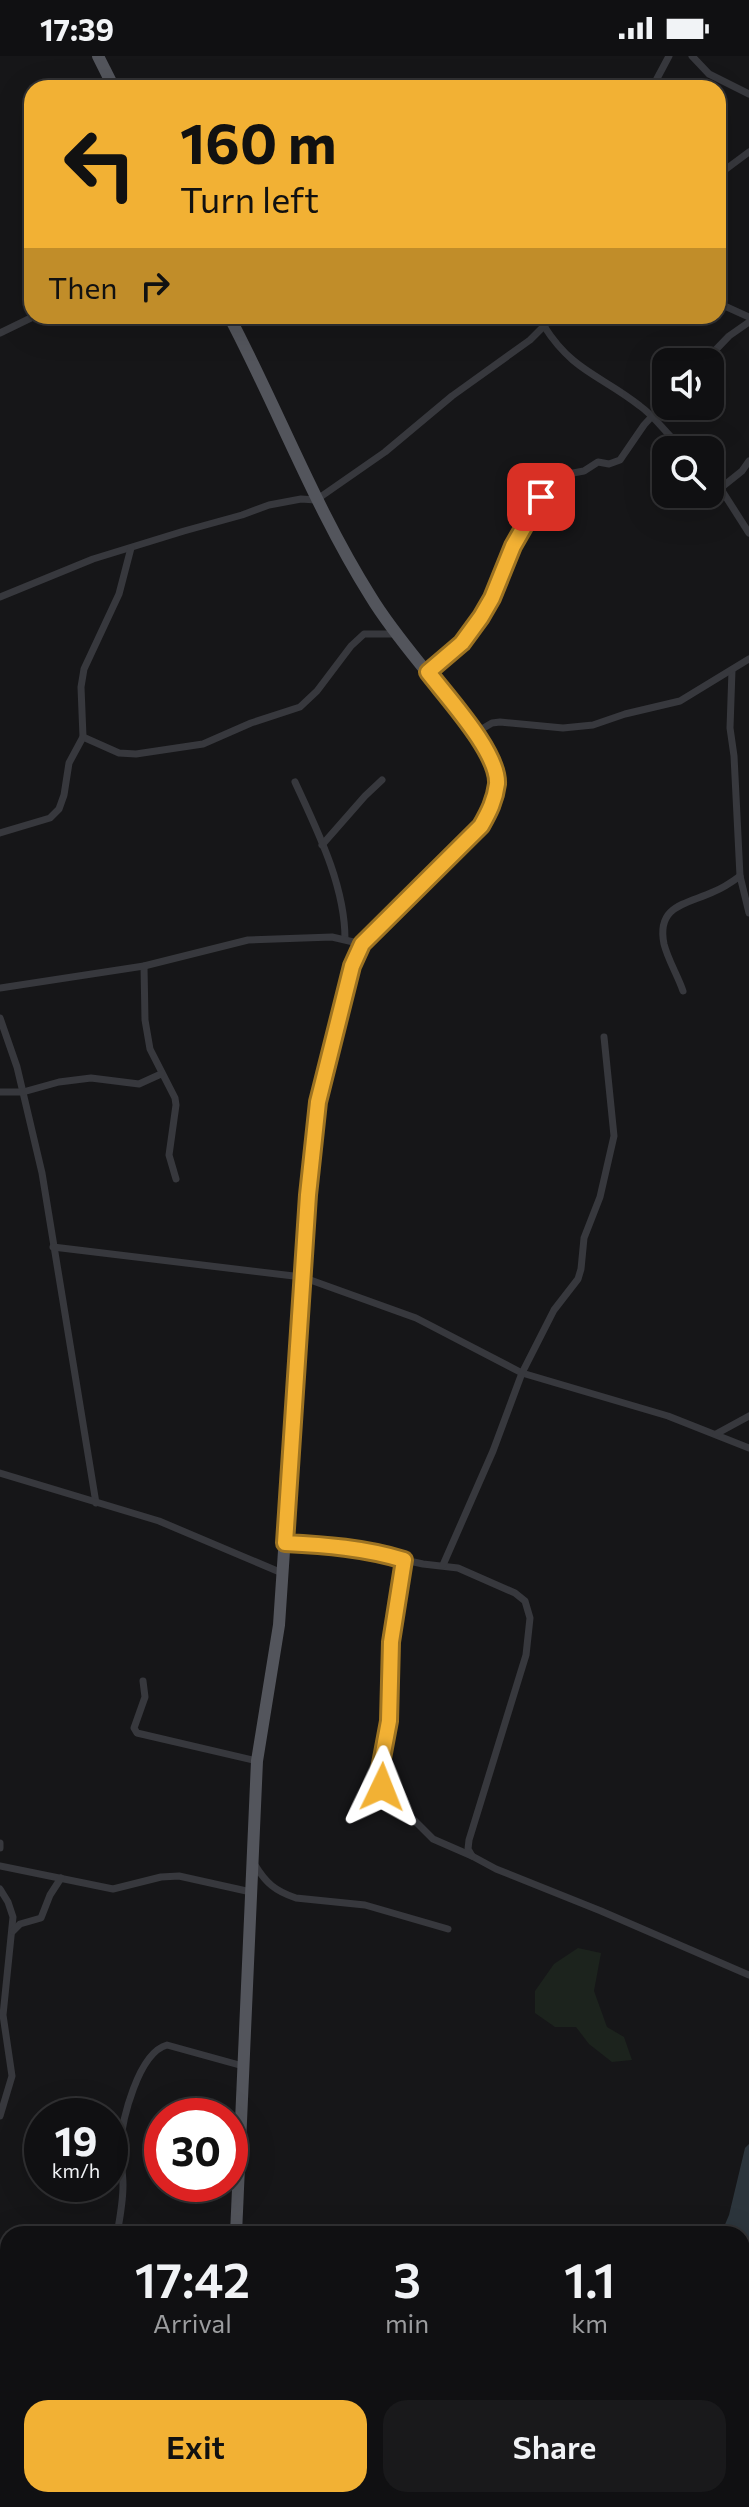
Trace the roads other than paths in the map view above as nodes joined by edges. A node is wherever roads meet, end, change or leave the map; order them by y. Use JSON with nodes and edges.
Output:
{"nodes":[{"id":1,"x":98,"y":56,"type":"edge"},
{"id":2,"x":669,"y":56,"type":"edge"},
{"id":3,"x":692,"y":56,"type":"edge"},
{"id":4,"x":110,"y":80,"type":"edge"},
{"id":5,"x":656,"y":80,"type":"edge"},
{"id":6,"x":721,"y":80,"type":"edge"},
{"id":7,"x":726,"y":82,"type":"edge"},
{"id":8,"x":749,"y":94,"type":"edge"},
{"id":9,"x":749,"y":152,"type":"edge"},
{"id":10,"x":726,"y":169,"type":"edge"},
{"id":11,"x":726,"y":307,"type":"edge"},
{"id":12,"x":749,"y":320,"type":"edge"},
{"id":13,"x":24,"y":321,"type":"edge"},
{"id":14,"x":233,"y":324,"type":"edge"},
{"id":15,"x":544,"y":326,"type":"joint"},
{"id":16,"x":0,"y":333,"type":"edge"},
{"id":17,"x":717,"y":348,"type":"edge"},
{"id":18,"x":652,"y":416,"type":"joint"},
{"id":19,"x":656,"y":420,"type":"edge"},
{"id":20,"x":671,"y":436,"type":"edge"},
{"id":21,"x":749,"y":461,"type":"edge"},
{"id":22,"x":724,"y":485,"type":"edge"},
{"id":23,"x":724,"y":490,"type":"edge"},
{"id":24,"x":316,"y":500,"type":"junction"},
{"id":25,"x":749,"y":533,"type":"edge"},
{"id":26,"x":131,"y":548,"type":"junction"},
{"id":27,"x":0,"y":597,"type":"edge"},
{"id":28,"x":397,"y":634,"type":"junction"},
{"id":29,"x":749,"y":659,"type":"edge"},
{"id":30,"x":732,"y":670,"type":"junction"},
{"id":31,"x":428,"y":672,"type":"junction"},
{"id":32,"x":475,"y":733,"type":"junction"},
{"id":33,"x":83,"y":737,"type":"junction"},
{"id":34,"x":382,"y":780,"type":"dead end"},
{"id":35,"x":295,"y":782,"type":"dead end"},
{"id":36,"x":0,"y":833,"type":"edge"},
{"id":37,"x":322,"y":845,"type":"junction"},
{"id":38,"x":740,"y":876,"type":"junction"},
{"id":39,"x":749,"y":913,"type":"edge"},
{"id":40,"x":345,"y":939,"type":"junction"},
{"id":41,"x":362,"y":944,"type":"junction"},
{"id":42,"x":144,"y":966,"type":"junction"},
{"id":43,"x":0,"y":988,"type":"edge"},
{"id":44,"x":683,"y":991,"type":"dead end"},
{"id":45,"x":0,"y":1018,"type":"edge"},
{"id":46,"x":604,"y":1037,"type":"dead end"},
{"id":47,"x":161,"y":1074,"type":"junction"},
{"id":48,"x":0,"y":1092,"type":"edge"},
{"id":49,"x":23,"y":1092,"type":"junction"},
{"id":50,"x":176,"y":1179,"type":"dead end"},
{"id":51,"x":53,"y":1247,"type":"junction"},
{"id":52,"x":302,"y":1277,"type":"junction"},
{"id":53,"x":522,"y":1373,"type":"junction"},
{"id":54,"x":749,"y":1416,"type":"edge"},
{"id":55,"x":716,"y":1434,"type":"junction"},
{"id":56,"x":749,"y":1448,"type":"edge"},
{"id":57,"x":0,"y":1473,"type":"edge"},
{"id":58,"x":96,"y":1503,"type":"junction"},
{"id":59,"x":285,"y":1543,"type":"junction"},
{"id":60,"x":404,"y":1560,"type":"junction"},
{"id":61,"x":443,"y":1565,"type":"junction"},
{"id":62,"x":282,"y":1573,"type":"junction"},
{"id":63,"x":143,"y":1681,"type":"dead end"},
{"id":64,"x":257,"y":1761,"type":"junction"},
{"id":65,"x":390,"y":1797,"type":"dead end"},
{"id":66,"x":398,"y":1804,"type":"dead end"},
{"id":67,"x":472,"y":1856,"type":"junction"},
{"id":68,"x":252,"y":1860,"type":"junction"},
{"id":69,"x":0,"y":1866,"type":"edge"},
{"id":70,"x":61,"y":1878,"type":"junction"},
{"id":71,"x":0,"y":1889,"type":"edge"},
{"id":72,"x":251,"y":1892,"type":"junction"},
{"id":73,"x":448,"y":1929,"type":"dead end"},
{"id":74,"x":11,"y":1933,"type":"junction"},
{"id":75,"x":749,"y":1975,"type":"edge"},
{"id":76,"x":243,"y":2066,"type":"junction"},
{"id":77,"x":0,"y":2116,"type":"edge"},
{"id":78,"x":118,"y":2226,"type":"edge"},
{"id":79,"x":236,"y":2226,"type":"edge"}],
"edges":[{"from":1,"to":4,"type":"main road"},
{"from":2,"to":5,"type":"street"},
{"from":3,"to":6,"type":"street"},
{"from":7,"to":8,"type":"street"},
{"from":9,"to":10,"type":"street"},
{"from":11,"to":12,"type":"street"},
{"from":12,"to":17,"type":"street"},
{"from":13,"to":16,"type":"street"},
{"from":14,"to":24,"type":"main road"},
{"from":15,"to":18,"type":"street"},
{"from":15,"to":24,"type":"street"},
{"from":18,"to":31,"type":"street"},
{"from":19,"to":20,"type":"street"},
{"from":21,"to":22,"type":"street"},
{"from":23,"to":25,"type":"street"},
{"from":24,"to":26,"type":"street"},
{"from":24,"to":28,"type":"main road"},
{"from":26,"to":27,"type":"street"},
{"from":26,"to":33,"type":"street"},
{"from":28,"to":31,"type":"main road"},
{"from":28,"to":33,"type":"street"},
{"from":29,"to":30,"type":"street"},
{"from":30,"to":32,"type":"street"},
{"from":30,"to":38,"type":"street"},
{"from":31,"to":32,"type":"main road"},
{"from":32,"to":41,"type":"main road"},
{"from":33,"to":36,"type":"street"},
{"from":34,"to":37,"type":"street"},
{"from":35,"to":37,"type":"street"},
{"from":37,"to":40,"type":"street"},
{"from":38,"to":39,"type":"street"},
{"from":38,"to":44,"type":"street"},
{"from":40,"to":41,"type":"street"},
{"from":40,"to":42,"type":"street"},
{"from":41,"to":52,"type":"main road"},
{"from":42,"to":43,"type":"street"},
{"from":42,"to":47,"type":"street"},
{"from":45,"to":49,"type":"street"},
{"from":46,"to":53,"type":"street"},
{"from":47,"to":49,"type":"street"},
{"from":47,"to":50,"type":"street"},
{"from":48,"to":49,"type":"street"},
{"from":49,"to":51,"type":"street"},
{"from":51,"to":52,"type":"street"},
{"from":51,"to":58,"type":"street"},
{"from":52,"to":53,"type":"street"},
{"from":52,"to":59,"type":"main road"},
{"from":53,"to":55,"type":"street"},
{"from":53,"to":61,"type":"street"},
{"from":54,"to":55,"type":"street"},
{"from":55,"to":56,"type":"street"},
{"from":57,"to":58,"type":"street"},
{"from":58,"to":62,"type":"street"},
{"from":59,"to":60,"type":"street"},
{"from":59,"to":62,"type":"main road"},
{"from":60,"to":61,"type":"street"},
{"from":60,"to":65,"type":"street"},
{"from":61,"to":67,"type":"street"},
{"from":62,"to":64,"type":"main road"},
{"from":63,"to":64,"type":"street"},
{"from":64,"to":68,"type":"main road"},
{"from":66,"to":67,"type":"street"},
{"from":67,"to":75,"type":"street"},
{"from":68,"to":72,"type":"main road"},
{"from":68,"to":73,"type":"street"},
{"from":69,"to":70,"type":"street"},
{"from":70,"to":72,"type":"street"},
{"from":70,"to":74,"type":"street"},
{"from":71,"to":74,"type":"street"},
{"from":72,"to":76,"type":"main road"},
{"from":74,"to":77,"type":"street"},
{"from":76,"to":78,"type":"street"},
{"from":76,"to":79,"type":"main road"}]}
